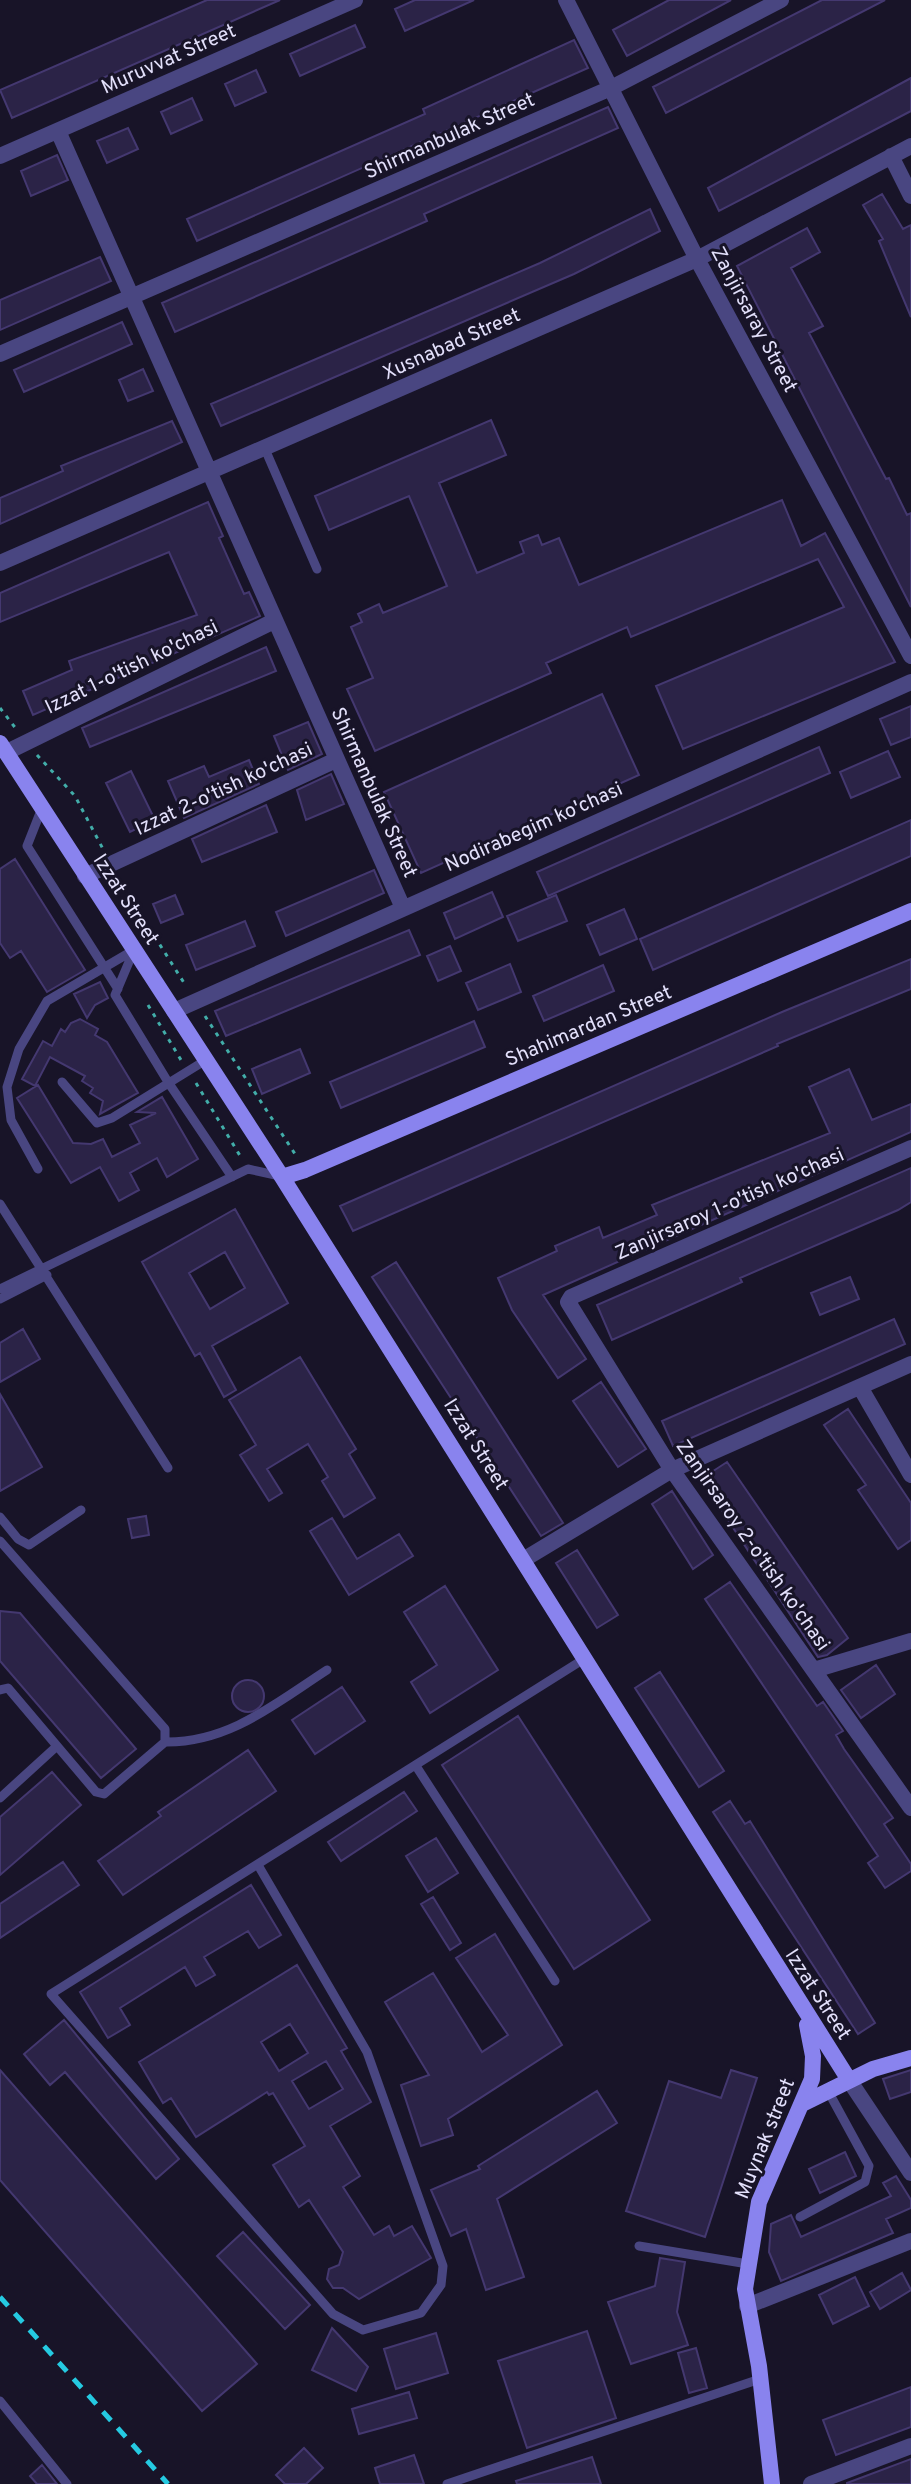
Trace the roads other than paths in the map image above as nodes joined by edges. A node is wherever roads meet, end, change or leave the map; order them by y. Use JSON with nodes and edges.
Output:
{"nodes":[{"id":1,"x":355,"y":0,"type":"edge"},
{"id":2,"x":566,"y":0,"type":"edge"},
{"id":3,"x":781,"y":0,"type":"edge"},
{"id":4,"x":611,"y":88,"type":"junction"},
{"id":5,"x":58,"y":131,"type":"junction"},
{"id":6,"x":911,"y":146,"type":"edge"},
{"id":7,"x":0,"y":156,"type":"edge"},
{"id":8,"x":891,"y":156,"type":"junction"},
{"id":9,"x":911,"y":196,"type":"edge"},
{"id":10,"x":697,"y":259,"type":"junction"},
{"id":11,"x":131,"y":299,"type":"junction"},
{"id":12,"x":0,"y":354,"type":"edge"},
{"id":13,"x":265,"y":449,"type":"junction"},
{"id":14,"x":208,"y":473,"type":"junction"},
{"id":15,"x":0,"y":563,"type":"edge"},
{"id":16,"x":317,"y":569,"type":"dead end"},
{"id":17,"x":274,"y":621,"type":"junction"},
{"id":18,"x":911,"y":656,"type":"edge"},
{"id":19,"x":911,"y":682,"type":"edge"},
{"id":20,"x":4,"y":747,"type":"edge"},
{"id":21,"x":336,"y":760,"type":"junction"},
{"id":22,"x":42,"y":808,"type":"junction"},
{"id":23,"x":85,"y":876,"type":"junction"},
{"id":24,"x":403,"y":908,"type":"junction"},
{"id":25,"x":911,"y":911,"type":"edge"},
{"id":26,"x":134,"y":950,"type":"junction"},
{"id":27,"x":105,"y":967,"type":"junction"},
{"id":28,"x":118,"y":989,"type":"junction"},
{"id":29,"x":174,"y":1011,"type":"junction"},
{"id":30,"x":206,"y":1060,"type":"junction"},
{"id":31,"x":62,"y":1082,"type":"dead end"},
{"id":32,"x":168,"y":1082,"type":"junction"},
{"id":33,"x":911,"y":1148,"type":"edge"},
{"id":34,"x":38,"y":1169,"type":"dead end"},
{"id":35,"x":232,"y":1177,"type":"junction"},
{"id":36,"x":282,"y":1177,"type":"junction"},
{"id":37,"x":0,"y":1204,"type":"edge"},
{"id":38,"x":45,"y":1272,"type":"junction"},
{"id":39,"x":0,"y":1289,"type":"edge"},
{"id":40,"x":0,"y":1299,"type":"edge"},
{"id":41,"x":568,"y":1302,"type":"joint"},
{"id":42,"x":911,"y":1364,"type":"edge"},
{"id":43,"x":860,"y":1387,"type":"junction"},
{"id":44,"x":168,"y":1468,"type":"dead end"},
{"id":45,"x":672,"y":1470,"type":"junction"},
{"id":46,"x":911,"y":1475,"type":"edge"},
{"id":47,"x":81,"y":1510,"type":"dead end"},
{"id":48,"x":0,"y":1517,"type":"edge"},
{"id":49,"x":0,"y":1541,"type":"edge"},
{"id":50,"x":9,"y":1552,"type":"junction"},
{"id":51,"x":0,"y":1560,"type":"edge"},
{"id":52,"x":523,"y":1560,"type":"junction"},
{"id":53,"x":911,"y":1641,"type":"edge"},
{"id":54,"x":584,"y":1659,"type":"junction"},
{"id":55,"x":327,"y":1670,"type":"dead end"},
{"id":56,"x":814,"y":1670,"type":"junction"},
{"id":57,"x":0,"y":1690,"type":"edge"},
{"id":58,"x":165,"y":1742,"type":"junction"},
{"id":59,"x":57,"y":1746,"type":"junction"},
{"id":60,"x":416,"y":1766,"type":"junction"},
{"id":61,"x":0,"y":1798,"type":"edge"},
{"id":62,"x":911,"y":1808,"type":"edge"},
{"id":63,"x":258,"y":1865,"type":"junction"},
{"id":64,"x":555,"y":1981,"type":"dead end"},
{"id":65,"x":797,"y":2001,"type":"junction"},
{"id":66,"x":911,"y":2058,"type":"edge"},
{"id":67,"x":849,"y":2080,"type":"junction"},
{"id":68,"x":828,"y":2091,"type":"junction"},
{"id":69,"x":804,"y":2103,"type":"junction"},
{"id":70,"x":911,"y":2173,"type":"edge"},
{"id":71,"x":800,"y":2217,"type":"dead end"},
{"id":72,"x":911,"y":2241,"type":"edge"},
{"id":73,"x":639,"y":2246,"type":"dead end"},
{"id":74,"x":748,"y":2264,"type":"junction"},
{"id":75,"x":747,"y":2306,"type":"junction"},
{"id":76,"x":760,"y":2379,"type":"junction"},
{"id":77,"x":0,"y":2401,"type":"edge"},
{"id":78,"x":911,"y":2446,"type":"edge"},
{"id":79,"x":67,"y":2484,"type":"edge"},
{"id":80,"x":447,"y":2484,"type":"edge"},
{"id":81,"x":772,"y":2484,"type":"edge"},
{"id":82,"x":811,"y":2484,"type":"edge"}],
"edges":[{"from":1,"to":5,"type":"street","name":"Muruvvat Street"},
{"from":2,"to":4,"type":"street","name":"Zanjirsaray Street"},
{"from":3,"to":4,"type":"street","name":"Shirmanbulak Street"},
{"from":4,"to":10,"type":"street","name":"Zanjirsaray Street"},
{"from":4,"to":11,"type":"street","name":"Shirmanbulak Street"},
{"from":5,"to":7,"type":"street","name":"Muruvvat Street"},
{"from":5,"to":11,"type":"street","name":"Shirmanbulak Street"},
{"from":6,"to":8,"type":"street","name":"Xusnabad Street"},
{"from":8,"to":9,"type":"street"},
{"from":8,"to":10,"type":"street","name":"Xusnabad Street"},
{"from":10,"to":13,"type":"street","name":"Xusnabad Street"},
{"from":10,"to":18,"type":"street","name":"Zanjirsaray Street"},
{"from":11,"to":12,"type":"street","name":"Shirmanbulak Street"},
{"from":11,"to":14,"type":"street","name":"Shirmanbulak Street"},
{"from":13,"to":14,"type":"street","name":"Xusnabad Street"},
{"from":13,"to":16,"type":"lane"},
{"from":14,"to":15,"type":"street","name":"Xusnabad Street"},
{"from":14,"to":17,"type":"street","name":"Shirmanbulak Street"},
{"from":17,"to":20,"type":"street","name":"Izzat 1-o'tish ko'chasi"},
{"from":17,"to":21,"type":"street","name":"Shirmanbulak Street"},
{"from":19,"to":24,"type":"street","name":"Nodirabegim ko'chasi"},
{"from":20,"to":22,"type":"street","name":"Izzat Street"},
{"from":21,"to":23,"type":"street","name":"Izzat 2-o'tish ko'chasi"},
{"from":21,"to":24,"type":"street","name":"Shirmanbulak Street"},
{"from":22,"to":23,"type":"street","name":"Izzat Street"},
{"from":22,"to":27,"type":"lane"},
{"from":23,"to":26,"type":"street","name":"Izzat Street"},
{"from":24,"to":29,"type":"street","name":"Nodirabegim ko'chasi"},
{"from":25,"to":36,"type":"street","name":"Shahimardan Street"},
{"from":26,"to":27,"type":"lane"},
{"from":26,"to":28,"type":"lane"},
{"from":26,"to":29,"type":"street","name":"Izzat Street"},
{"from":27,"to":28,"type":"lane"},
{"from":27,"to":34,"type":"lane"},
{"from":28,"to":32,"type":"lane"},
{"from":29,"to":30,"type":"street","name":"Izzat Street"},
{"from":30,"to":32,"type":"lane"},
{"from":30,"to":36,"type":"street","name":"Izzat Street"},
{"from":31,"to":32,"type":"lane"},
{"from":32,"to":35,"type":"lane"},
{"from":33,"to":41,"type":"street","name":"Zanjirsaroy 1-o'tish ko'chasi"},
{"from":35,"to":36,"type":"lane"},
{"from":35,"to":38,"type":"lane"},
{"from":36,"to":52,"type":"street","name":"Izzat Street"},
{"from":37,"to":38,"type":"lane"},
{"from":38,"to":39,"type":"lane"},
{"from":38,"to":40,"type":"lane"},
{"from":38,"to":44,"type":"lane"},
{"from":41,"to":45,"type":"street","name":"Zanjirsaroy 2-o'tish ko'chasi"},
{"from":42,"to":43,"type":"street"},
{"from":43,"to":45,"type":"street"},
{"from":43,"to":46,"type":"street"},
{"from":45,"to":52,"type":"street"},
{"from":45,"to":56,"type":"street","name":"Zanjirsaroy 2-o'tish ko'chasi"},
{"from":47,"to":48,"type":"lane"},
{"from":49,"to":50,"type":"lane"},
{"from":50,"to":51,"type":"lane"},
{"from":50,"to":58,"type":"lane"},
{"from":52,"to":54,"type":"street","name":"Izzat Street"},
{"from":53,"to":56,"type":"street"},
{"from":54,"to":60,"type":"lane"},
{"from":54,"to":65,"type":"street","name":"Izzat Street"},
{"from":55,"to":58,"type":"lane"},
{"from":56,"to":62,"type":"street","name":"Zanjirsaroy 2-o'tish ko'chasi"},
{"from":57,"to":59,"type":"lane"},
{"from":58,"to":59,"type":"lane"},
{"from":59,"to":61,"type":"lane"},
{"from":60,"to":63,"type":"lane"},
{"from":60,"to":64,"type":"lane"},
{"from":63,"to":63,"type":"lane"},
{"from":65,"to":67,"type":"street","name":"Izzat Street"},
{"from":65,"to":69,"type":"street","name":"Muynak street"},
{"from":66,"to":67,"type":"street"},
{"from":67,"to":68,"type":"street"},
{"from":67,"to":70,"type":"street","name":"Izzat Street"},
{"from":68,"to":69,"type":"street"},
{"from":68,"to":71,"type":"lane"},
{"from":69,"to":74,"type":"street","name":"Muynak street"},
{"from":72,"to":75,"type":"street"},
{"from":73,"to":74,"type":"lane"},
{"from":74,"to":75,"type":"street","name":"Muynak street"},
{"from":75,"to":76,"type":"street","name":"Muynak street"},
{"from":76,"to":80,"type":"lane"},
{"from":76,"to":81,"type":"street","name":"Muynak street"},
{"from":77,"to":79,"type":"lane"},
{"from":78,"to":82,"type":"street"}]}
